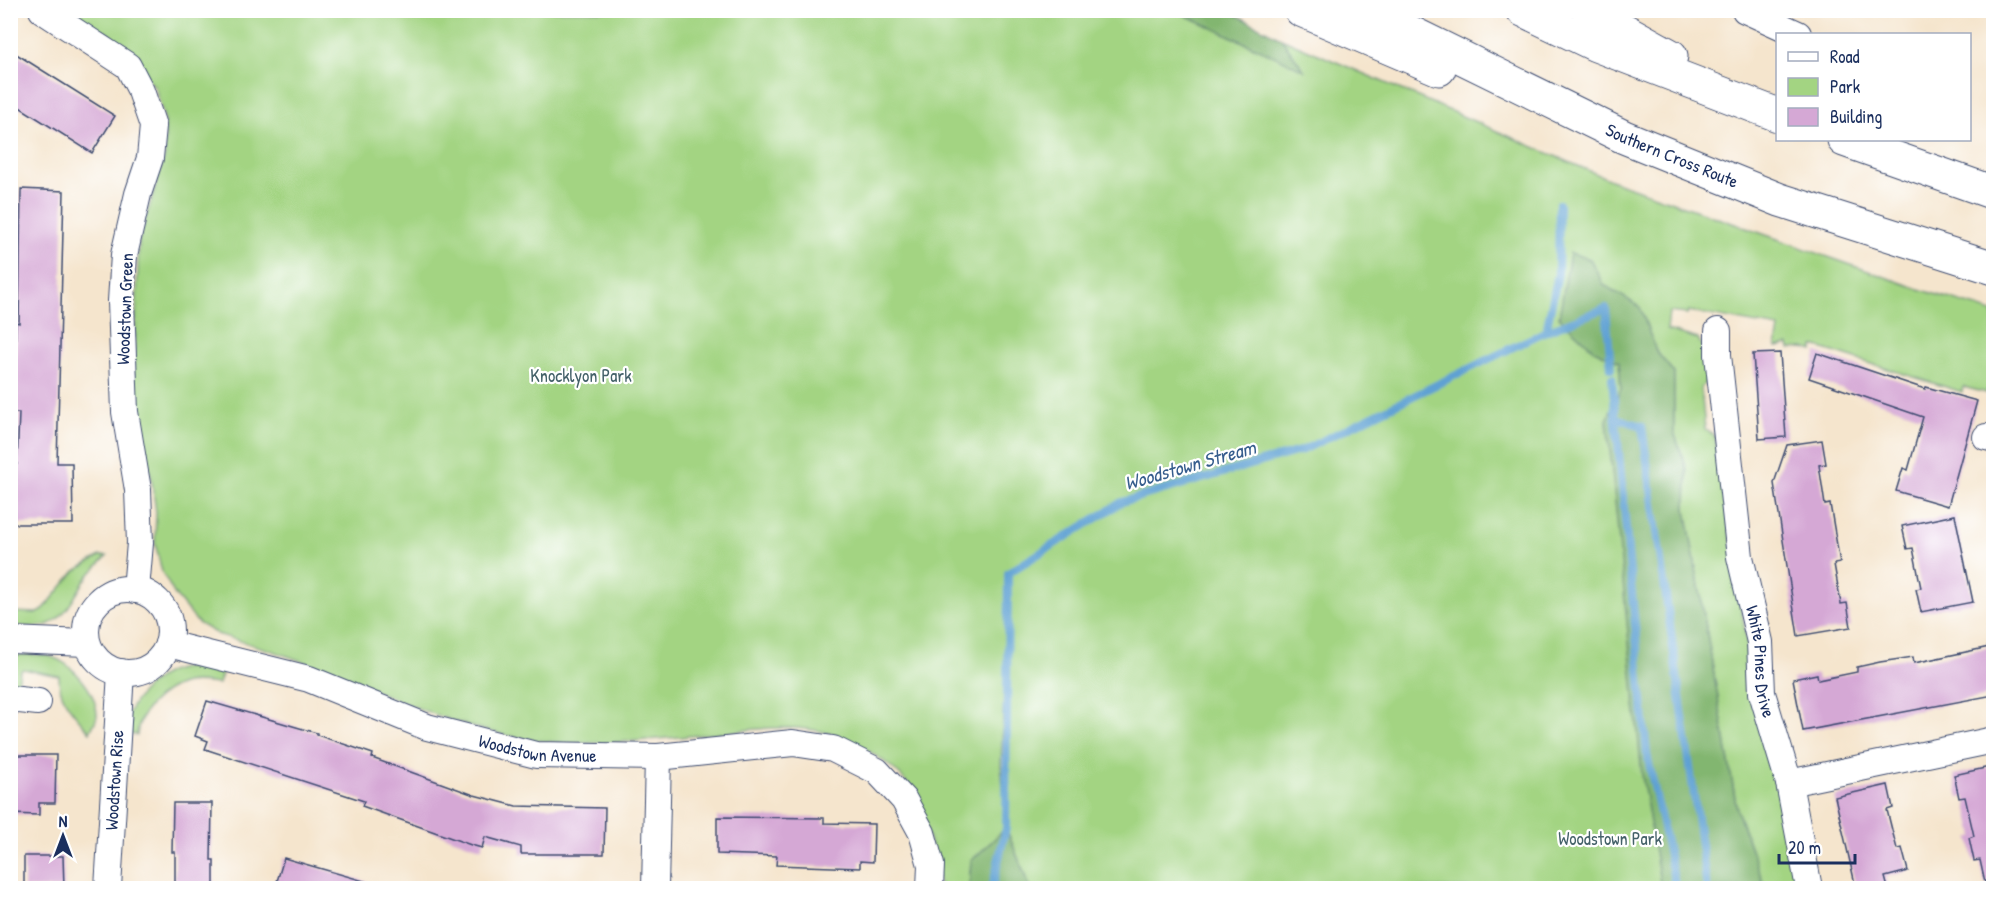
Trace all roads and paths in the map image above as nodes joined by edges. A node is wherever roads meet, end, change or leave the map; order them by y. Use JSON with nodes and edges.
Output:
{"nodes":[{"id":1,"x":42,"y":10,"type":"edge"},
{"id":2,"x":1301,"y":10,"type":"edge"},
{"id":3,"x":1365,"y":10,"type":"edge"},
{"id":4,"x":1523,"y":10,"type":"edge"},
{"id":5,"x":1588,"y":10,"type":"edge"},
{"id":6,"x":1745,"y":10,"type":"edge"},
{"id":7,"x":1796,"y":33,"type":"edge"},
{"id":8,"x":1776,"y":113,"type":"edge"},
{"id":9,"x":1776,"y":113,"type":"edge"},
{"id":10,"x":1624,"y":137,"type":"junction"},
{"id":11,"x":1847,"y":141,"type":"edge"},
{"id":12,"x":1994,"y":193,"type":"edge"},
{"id":13,"x":1994,"y":268,"type":"edge"},
{"id":14,"x":1718,"y":331,"type":"dead end"},
{"id":15,"x":136,"y":590,"type":"junction"},
{"id":16,"x":10,"y":640,"type":"edge"},
{"id":17,"x":87,"y":643,"type":"junction"},
{"id":18,"x":168,"y":644,"type":"junction"},
{"id":19,"x":121,"y":672,"type":"junction"},
{"id":20,"x":10,"y":699,"type":"edge"},
{"id":21,"x":38,"y":702,"type":"dead end"},
{"id":22,"x":1994,"y":740,"type":"edge"},
{"id":23,"x":658,"y":757,"type":"junction"},
{"id":24,"x":1789,"y":783,"type":"junction"},
{"id":25,"x":108,"y":888,"type":"edge"},
{"id":26,"x":655,"y":888,"type":"edge"},
{"id":27,"x":930,"y":888,"type":"edge"},
{"id":28,"x":1809,"y":888,"type":"edge"}],
"edges":[{"from":1,"to":15,"type":"street","name":"Woodstown Green"},
{"from":2,"to":10,"type":"highway"},
{"from":3,"to":10,"type":"highway","name":"Southern Cross Route"},
{"from":4,"to":8,"type":"highway"},
{"from":5,"to":9,"type":"highway"},
{"from":6,"to":7,"type":"street"},
{"from":10,"to":13,"type":"highway","name":"Southern Cross Route"},
{"from":11,"to":12,"type":"highway"},
{"from":14,"to":24,"type":"street","name":"White Pines Drive"},
{"from":15,"to":17,"type":"street"},
{"from":15,"to":18,"type":"street"},
{"from":16,"to":17,"type":"street"},
{"from":17,"to":19,"type":"street"},
{"from":18,"to":19,"type":"street"},
{"from":18,"to":23,"type":"street","name":"Woodstown Avenue"},
{"from":19,"to":25,"type":"street","name":"Woodstown Rise"},
{"from":20,"to":21,"type":"street"},
{"from":22,"to":24,"type":"street"},
{"from":23,"to":26,"type":"street"},
{"from":23,"to":27,"type":"street","name":"Woodstown Avenue"},
{"from":24,"to":28,"type":"street","name":"White Pines Drive"}]}
